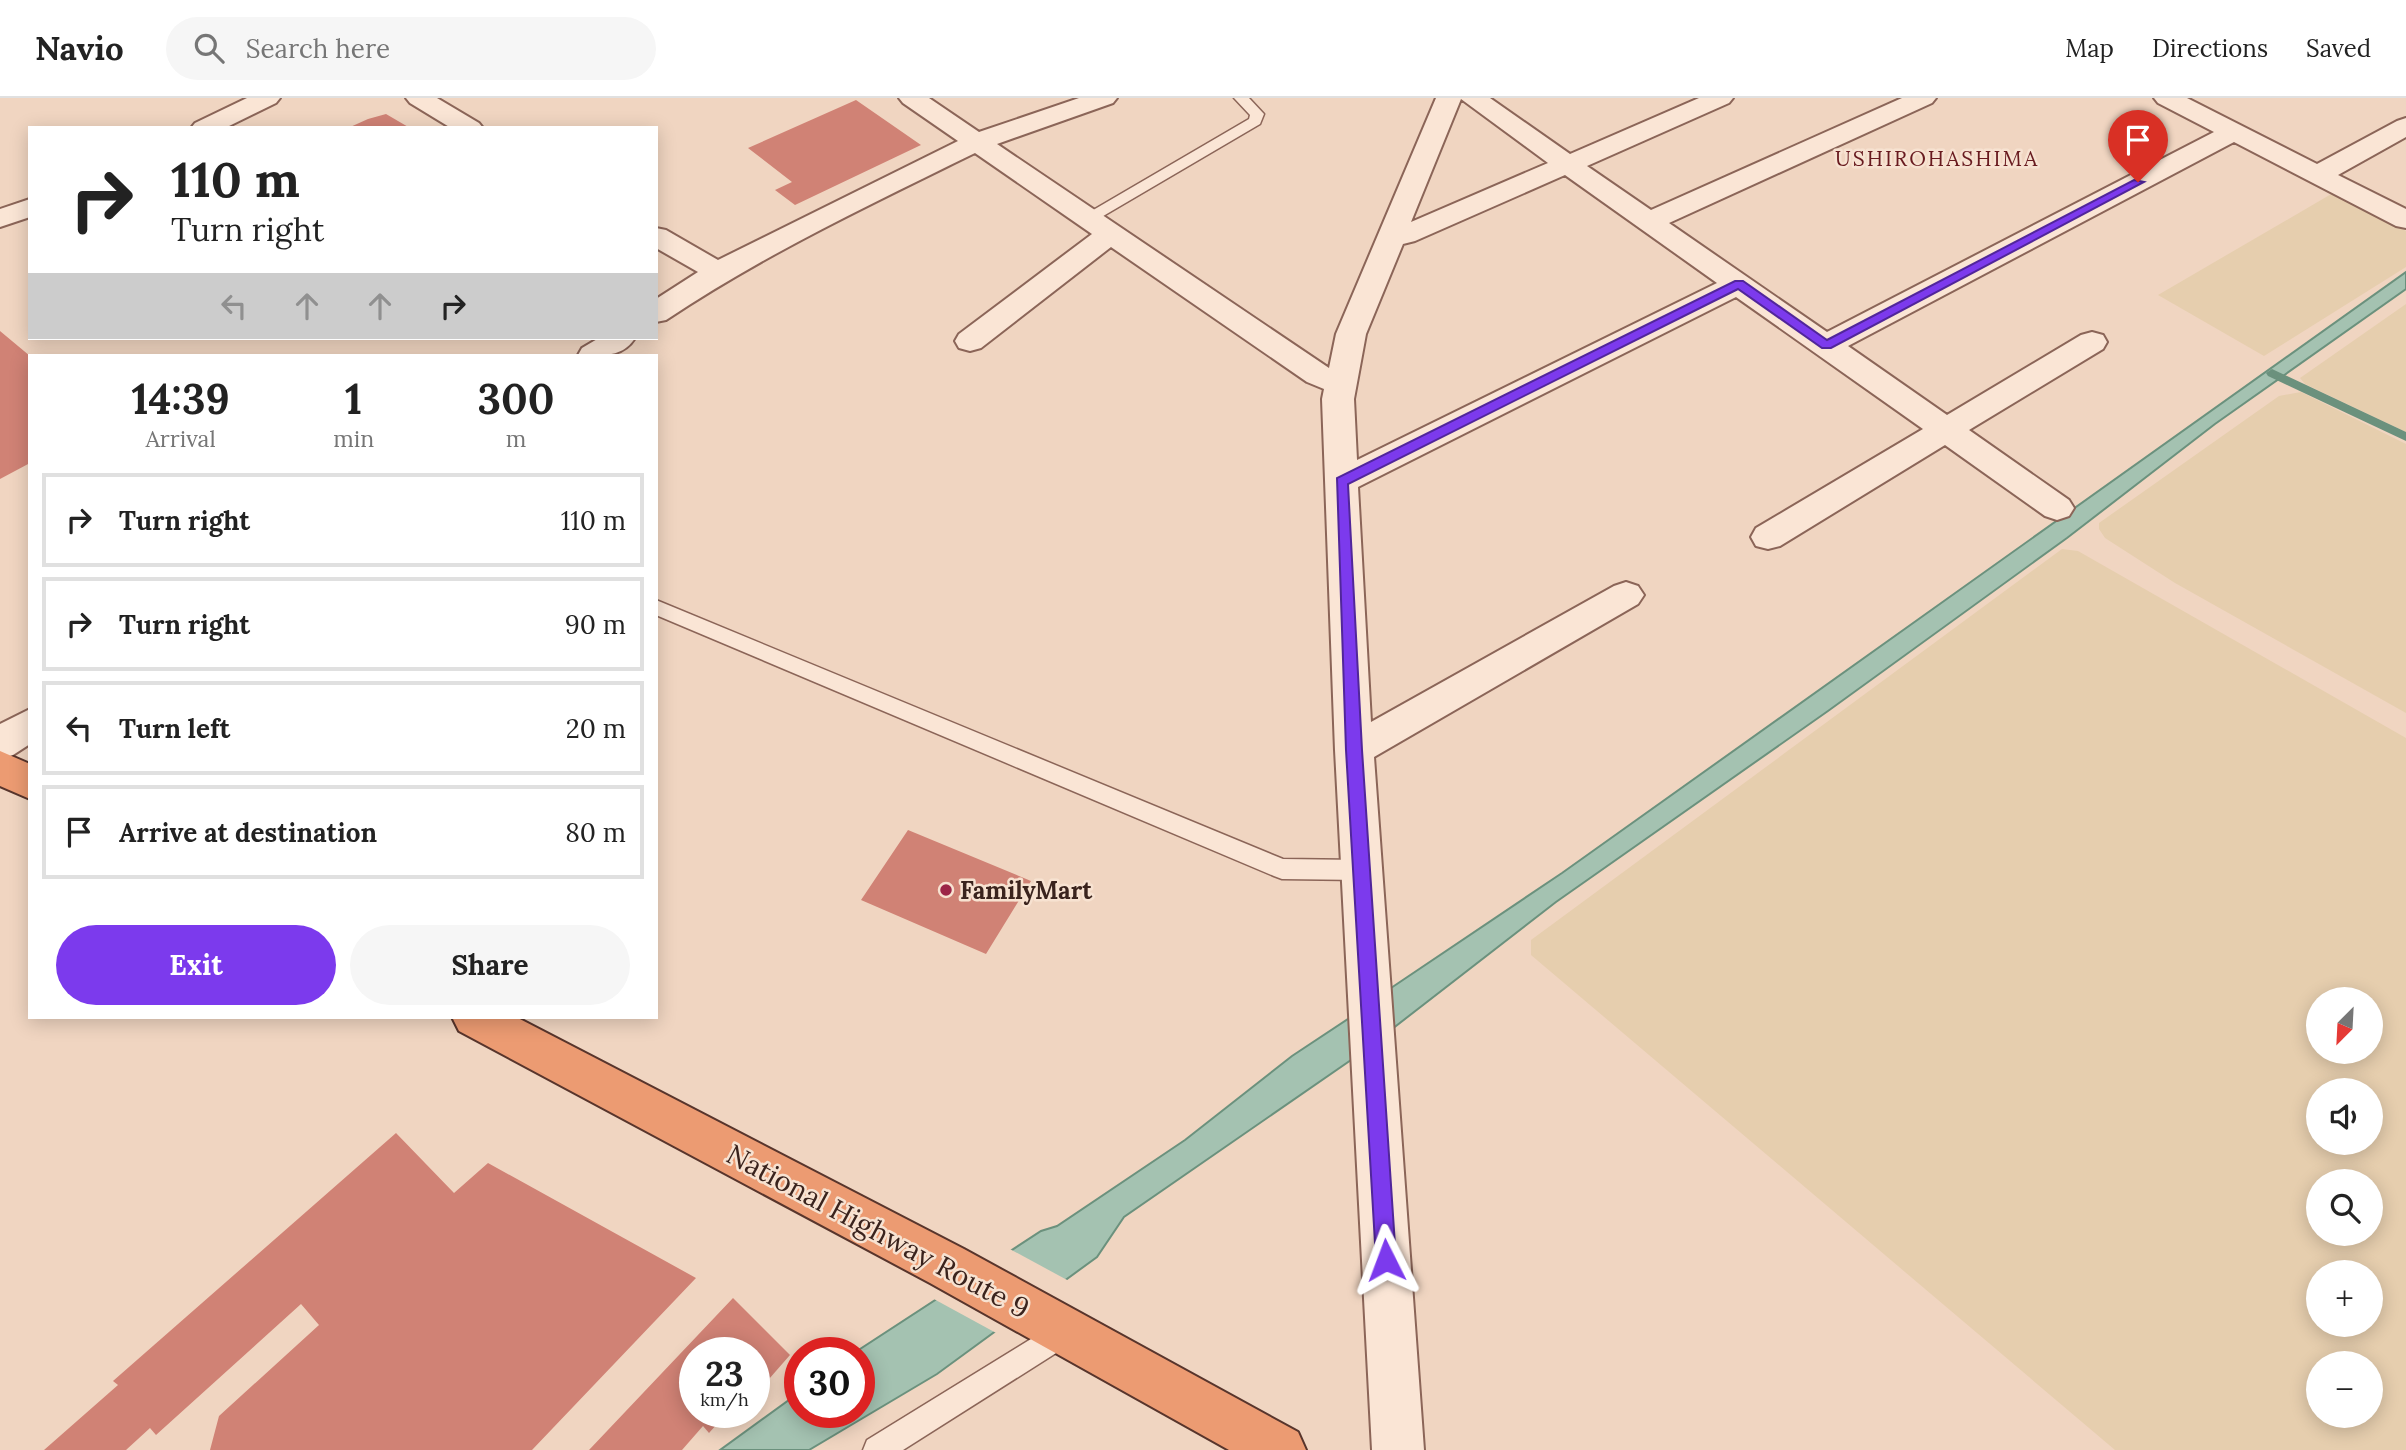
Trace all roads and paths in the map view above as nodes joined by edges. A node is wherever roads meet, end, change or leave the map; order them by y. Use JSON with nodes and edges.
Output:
{"nodes":[{"id":1,"x":267,"y":98,"type":"edge"},
{"id":2,"x":419,"y":98,"type":"edge"},
{"id":3,"x":912,"y":98,"type":"edge"},
{"id":4,"x":1104,"y":98,"type":"edge"},
{"id":5,"x":1241,"y":98,"type":"edge"},
{"id":6,"x":1449,"y":98,"type":"edge"},
{"id":7,"x":1473,"y":98,"type":"edge"},
{"id":8,"x":1720,"y":98,"type":"edge"},
{"id":9,"x":1923,"y":98,"type":"edge"},
{"id":10,"x":2167,"y":98,"type":"edge"},
{"id":11,"x":2406,"y":125,"type":"edge"},
{"id":12,"x":208,"y":126,"type":"edge"},
{"id":13,"x":467,"y":126,"type":"edge"},
{"id":14,"x":2234,"y":132,"type":"junction"},
{"id":15,"x":976,"y":142,"type":"junction"},
{"id":16,"x":1569,"y":164,"type":"junction"},
{"id":17,"x":2317,"y":176,"type":"junction"},
{"id":18,"x":28,"y":208,"type":"edge"},
{"id":19,"x":0,"y":219,"type":"edge"},
{"id":20,"x":2406,"y":220,"type":"edge"},
{"id":21,"x":1650,"y":221,"type":"junction"},
{"id":22,"x":1099,"y":227,"type":"junction"},
{"id":23,"x":1391,"y":236,"type":"junction"},
{"id":24,"x":658,"y":237,"type":"edge"},
{"id":25,"x":718,"y":272,"type":"junction"},
{"id":26,"x":1739,"y":284,"type":"junction"},
{"id":27,"x":658,"y":312,"type":"edge"},
{"id":28,"x":617,"y":340,"type":"edge"},
{"id":29,"x":970,"y":341,"type":"dead end"},
{"id":30,"x":2092,"y":342,"type":"dead end"},
{"id":31,"x":1826,"y":345,"type":"junction"},
{"id":32,"x":595,"y":354,"type":"edge"},
{"id":33,"x":1340,"y":384,"type":"junction"},
{"id":34,"x":1948,"y":431,"type":"junction"},
{"id":35,"x":1342,"y":481,"type":"junction"},
{"id":36,"x":2057,"y":508,"type":"dead end"},
{"id":37,"x":1768,"y":537,"type":"dead end"},
{"id":38,"x":1626,"y":596,"type":"dead end"},
{"id":39,"x":658,"y":608,"type":"edge"},
{"id":40,"x":28,"y":725,"type":"edge"},
{"id":41,"x":0,"y":744,"type":"edge"},
{"id":42,"x":1354,"y":750,"type":"junction"},
{"id":43,"x":0,"y":767,"type":"edge"},
{"id":44,"x":28,"y":782,"type":"edge"},
{"id":45,"x":1361,"y":870,"type":"junction"},
{"id":46,"x":478,"y":1019,"type":"edge"},
{"id":47,"x":1049,"y":1323,"type":"junction"},
{"id":48,"x":877,"y":1450,"type":"edge"},
{"id":49,"x":1280,"y":1450,"type":"edge"},
{"id":50,"x":1398,"y":1450,"type":"edge"}],
"edges":[{"from":1,"to":12,"type":"street"},
{"from":2,"to":13,"type":"street"},
{"from":3,"to":15,"type":"street"},
{"from":4,"to":15,"type":"street"},
{"from":5,"to":22,"type":"lane"},
{"from":6,"to":23,"type":"street"},
{"from":7,"to":16,"type":"street"},
{"from":8,"to":16,"type":"street"},
{"from":9,"to":21,"type":"street"},
{"from":10,"to":14,"type":"street"},
{"from":11,"to":17,"type":"street"},
{"from":14,"to":17,"type":"street"},
{"from":14,"to":31,"type":"street"},
{"from":15,"to":22,"type":"street"},
{"from":15,"to":25,"type":"street"},
{"from":16,"to":21,"type":"street"},
{"from":16,"to":23,"type":"street"},
{"from":17,"to":20,"type":"street"},
{"from":18,"to":19,"type":"street"},
{"from":21,"to":26,"type":"street"},
{"from":22,"to":29,"type":"street"},
{"from":22,"to":33,"type":"street"},
{"from":23,"to":33,"type":"street"},
{"from":24,"to":25,"type":"street"},
{"from":25,"to":27,"type":"street"},
{"from":26,"to":31,"type":"street"},
{"from":26,"to":35,"type":"street"},
{"from":28,"to":32,"type":"street"},
{"from":30,"to":34,"type":"street"},
{"from":31,"to":34,"type":"street"},
{"from":33,"to":35,"type":"street"},
{"from":34,"to":36,"type":"street"},
{"from":34,"to":37,"type":"street"},
{"from":35,"to":42,"type":"street"},
{"from":38,"to":42,"type":"street"},
{"from":39,"to":45,"type":"lane"},
{"from":40,"to":41,"type":"street"},
{"from":42,"to":45,"type":"street"},
{"from":43,"to":44,"type":"highway"},
{"from":45,"to":50,"type":"street"},
{"from":46,"to":47,"type":"highway","name":"National Highway Route 9"},
{"from":47,"to":48,"type":"lane"},
{"from":47,"to":49,"type":"highway","name":"National Highway Route 9"}]}
